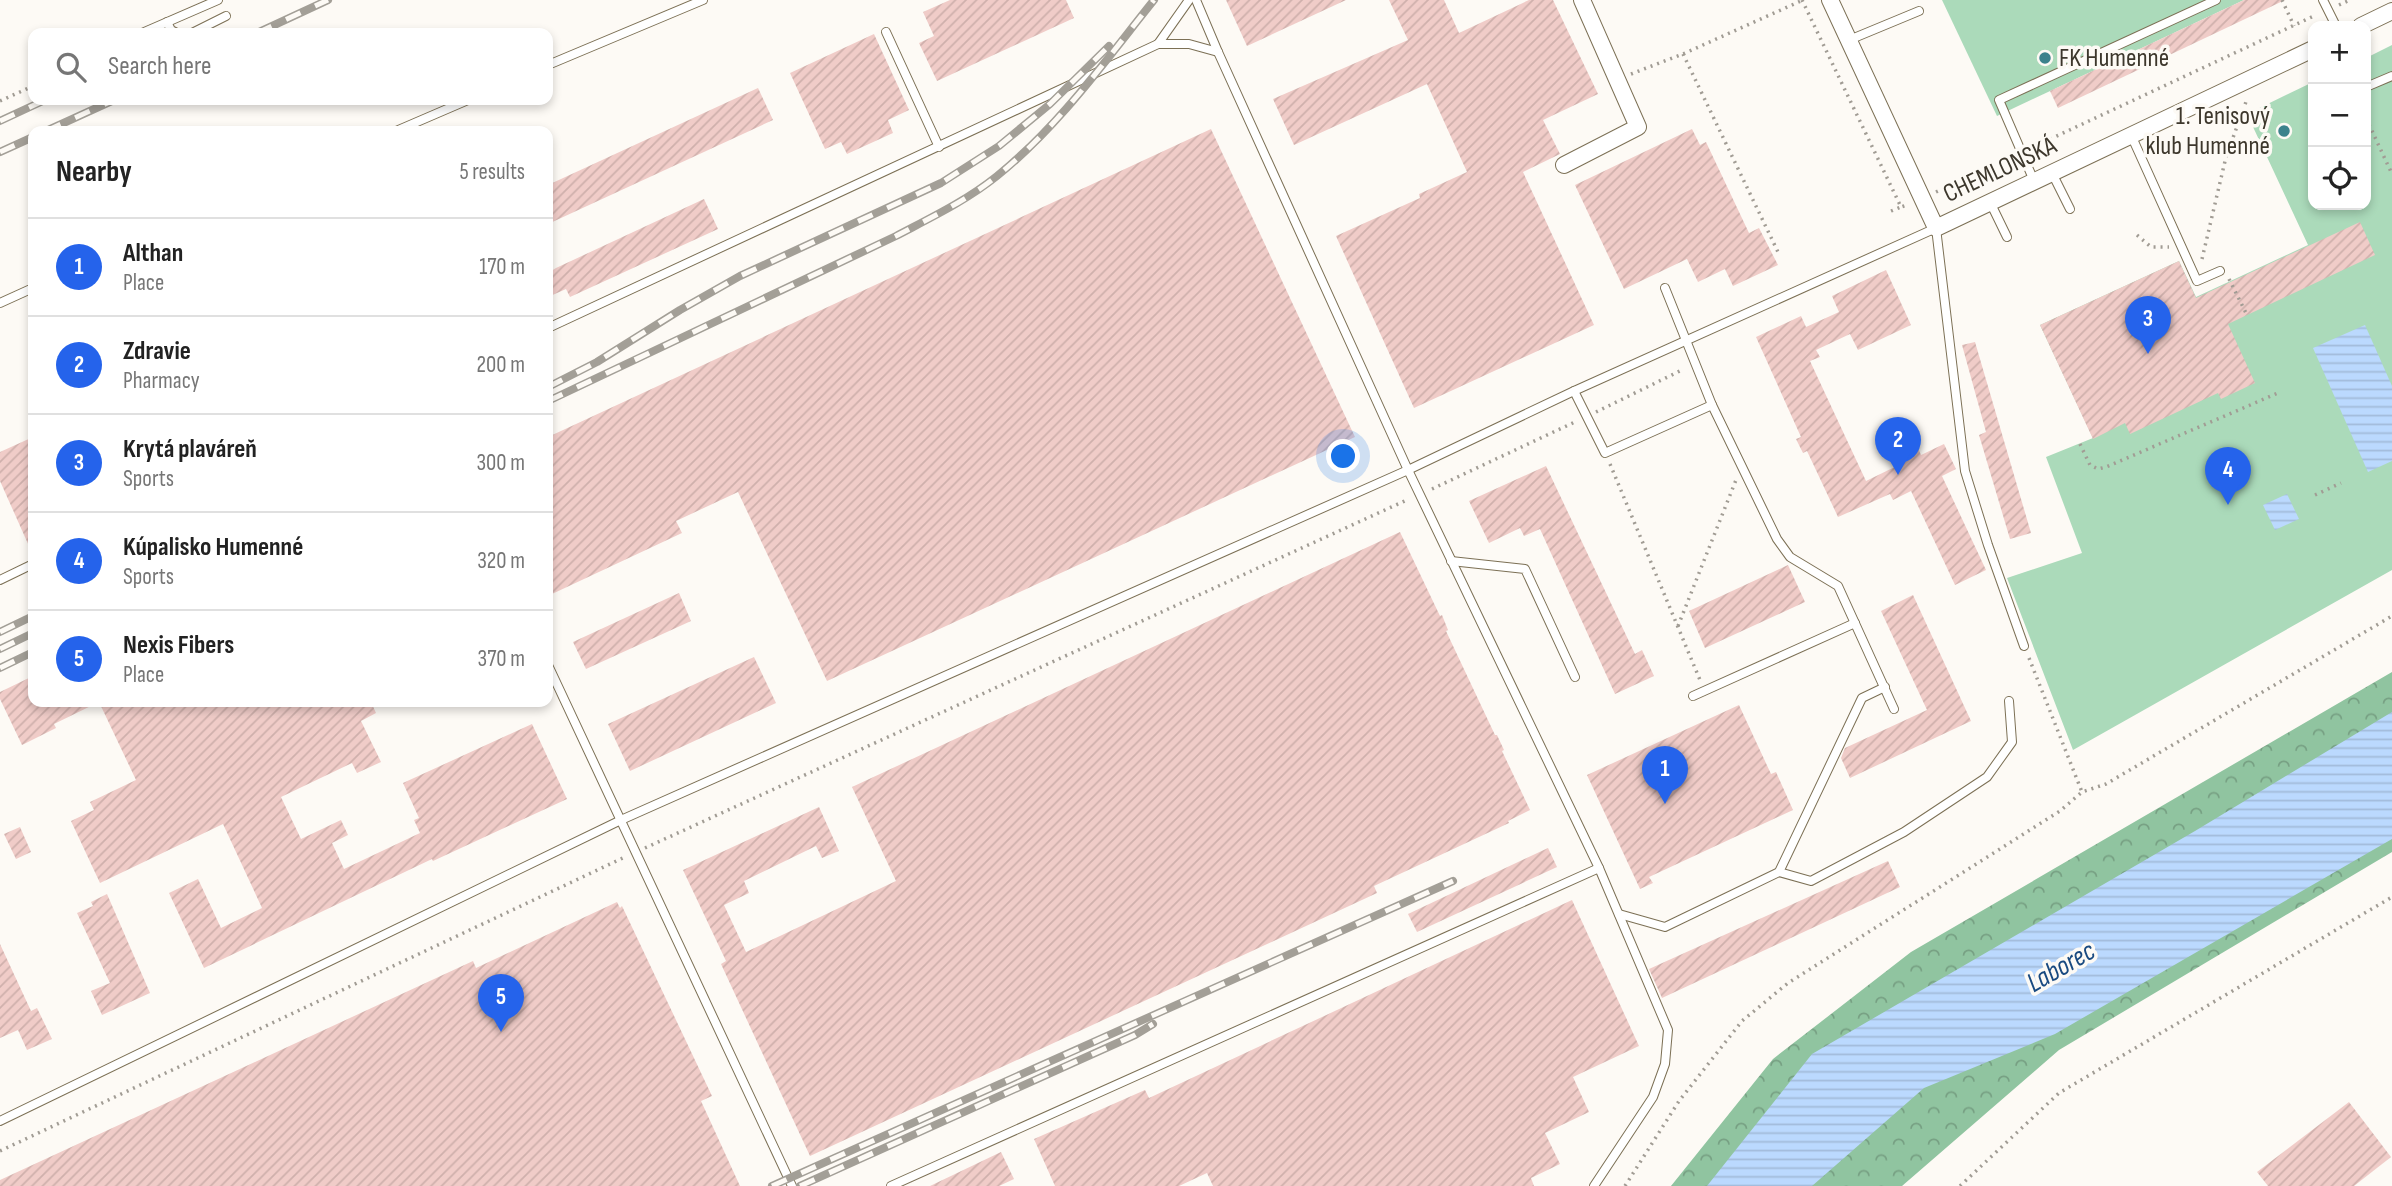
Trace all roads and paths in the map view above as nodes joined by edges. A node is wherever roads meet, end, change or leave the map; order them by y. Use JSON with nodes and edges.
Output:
{"nodes":[{"id":1,"x":218,"y":0,"type":"edge"},
{"id":2,"x":703,"y":0,"type":"edge"},
{"id":3,"x":1189,"y":0,"type":"edge"},
{"id":4,"x":1196,"y":0,"type":"edge"},
{"id":5,"x":1582,"y":0,"type":"edge"},
{"id":6,"x":1803,"y":0,"type":"edge"},
{"id":7,"x":1830,"y":0,"type":"edge"},
{"id":8,"x":2216,"y":0,"type":"edge"},
{"id":9,"x":2282,"y":0,"type":"edge"},
{"id":10,"x":2323,"y":0,"type":"edge"},
{"id":11,"x":2350,"y":0,"type":"edge"},
{"id":12,"x":2328,"y":10,"type":"junction"},
{"id":13,"x":1919,"y":11,"type":"dead end"},
{"id":14,"x":2392,"y":12,"type":"edge"},
{"id":15,"x":226,"y":16,"type":"dead end"},
{"id":16,"x":2334,"y":21,"type":"edge"},
{"id":17,"x":2371,"y":21,"type":"edge"},
{"id":18,"x":167,"y":22,"type":"junction"},
{"id":19,"x":2294,"y":26,"type":"junction"},
{"id":20,"x":153,"y":28,"type":"edge"},
{"id":21,"x":170,"y":28,"type":"edge"},
{"id":22,"x":202,"y":28,"type":"edge"},
{"id":23,"x":886,"y":32,"type":"dead end"},
{"id":24,"x":1849,"y":40,"type":"junction"},
{"id":25,"x":1158,"y":44,"type":"junction"},
{"id":26,"x":2308,"y":51,"type":"edge"},
{"id":27,"x":1217,"y":52,"type":"junction"},
{"id":28,"x":1683,"y":54,"type":"junction"},
{"id":29,"x":553,"y":63,"type":"edge"},
{"id":30,"x":2255,"y":76,"type":"junction"},
{"id":31,"x":2392,"y":76,"type":"edge"},
{"id":32,"x":1617,"y":80,"type":"junction"},
{"id":33,"x":2371,"y":85,"type":"edge"},
{"id":34,"x":28,"y":88,"type":"edge"},
{"id":35,"x":0,"y":101,"type":"edge"},
{"id":36,"x":456,"y":105,"type":"edge"},
{"id":37,"x":408,"y":126,"type":"edge"},
{"id":38,"x":2371,"y":129,"type":"edge"},
{"id":39,"x":2131,"y":135,"type":"junction"},
{"id":40,"x":2044,"y":142,"type":"dead end"},
{"id":41,"x":939,"y":147,"type":"junction"},
{"id":42,"x":1564,"y":165,"type":"dead end"},
{"id":43,"x":2052,"y":173,"type":"junction"},
{"id":44,"x":2392,"y":174,"type":"edge"},
{"id":45,"x":2034,"y":181,"type":"junction"},
{"id":46,"x":1990,"y":202,"type":"junction"},
{"id":47,"x":1901,"y":207,"type":"dead end"},
{"id":48,"x":2070,"y":209,"type":"dead end"},
{"id":49,"x":1891,"y":211,"type":"dead end"},
{"id":50,"x":1936,"y":228,"type":"junction"},
{"id":51,"x":2137,"y":235,"type":"dead end"},
{"id":52,"x":2007,"y":237,"type":"dead end"},
{"id":53,"x":2182,"y":247,"type":"junction"},
{"id":54,"x":1777,"y":252,"type":"dead end"},
{"id":55,"x":2220,"y":271,"type":"dead end"},
{"id":56,"x":2197,"y":281,"type":"junction"},
{"id":57,"x":2231,"y":281,"type":"dead end"},
{"id":58,"x":1665,"y":288,"type":"dead end"},
{"id":59,"x":28,"y":290,"type":"edge"},
{"id":60,"x":0,"y":303,"type":"edge"},
{"id":61,"x":2248,"y":315,"type":"dead end"},
{"id":62,"x":553,"y":326,"type":"edge"},
{"id":63,"x":1687,"y":342,"type":"junction"},
{"id":64,"x":1695,"y":364,"type":"junction"},
{"id":65,"x":1574,"y":391,"type":"junction"},
{"id":66,"x":2278,"y":393,"type":"dead end"},
{"id":67,"x":1712,"y":405,"type":"junction"},
{"id":68,"x":1587,"y":417,"type":"junction"},
{"id":69,"x":2080,"y":444,"type":"dead end"},
{"id":70,"x":1605,"y":453,"type":"junction"},
{"id":71,"x":1742,"y":465,"type":"junction"},
{"id":72,"x":1408,"y":470,"type":"junction"},
{"id":73,"x":2341,"y":483,"type":"dead end"},
{"id":74,"x":1419,"y":495,"type":"junction"},
{"id":75,"x":2315,"y":495,"type":"dead end"},
{"id":76,"x":1451,"y":561,"type":"junction"},
{"id":77,"x":28,"y":566,"type":"edge"},
{"id":78,"x":0,"y":580,"type":"edge"},
{"id":79,"x":2392,"y":616,"type":"edge"},
{"id":80,"x":1855,"y":623,"type":"junction"},
{"id":81,"x":1678,"y":626,"type":"junction"},
{"id":82,"x":2024,"y":646,"type":"joint"},
{"id":83,"x":553,"y":676,"type":"edge"},
{"id":84,"x":1575,"y":677,"type":"dead end"},
{"id":85,"x":1885,"y":687,"type":"junction"},
{"id":86,"x":1705,"y":691,"type":"junction"},
{"id":87,"x":1693,"y":696,"type":"dead end"},
{"id":88,"x":2009,"y":701,"type":"dead end"},
{"id":89,"x":1895,"y":709,"type":"dead end"},
{"id":90,"x":2082,"y":792,"type":"junction"},
{"id":91,"x":621,"y":820,"type":"junction"},
{"id":92,"x":636,"y":852,"type":"junction"},
{"id":93,"x":1599,"y":868,"type":"junction"},
{"id":94,"x":1779,"y":872,"type":"junction"},
{"id":95,"x":2392,"y":897,"type":"edge"},
{"id":96,"x":1619,"y":914,"type":"junction"},
{"id":97,"x":0,"y":1121,"type":"edge"},
{"id":98,"x":0,"y":1151,"type":"edge"},
{"id":99,"x":792,"y":1186,"type":"edge"},
{"id":100,"x":891,"y":1186,"type":"edge"},
{"id":101,"x":1594,"y":1186,"type":"edge"},
{"id":102,"x":1625,"y":1186,"type":"edge"},
{"id":103,"x":1960,"y":1186,"type":"edge"}],
"edges":[{"from":1,"to":18,"type":"lane"},
{"from":2,"to":29,"type":"lane"},
{"from":3,"to":25,"type":"lane"},
{"from":4,"to":27,"type":"lane"},
{"from":5,"to":32,"type":"street"},
{"from":6,"to":28,"type":"path"},
{"from":7,"to":24,"type":"street","name":"CHEMLONSKÁ"},
{"from":8,"to":45,"type":"lane"},
{"from":9,"to":19,"type":"path"},
{"from":10,"to":12,"type":"lane"},
{"from":11,"to":12,"type":"path"},
{"from":12,"to":16,"type":"lane"},
{"from":12,"to":19,"type":"path"},
{"from":13,"to":24,"type":"lane"},
{"from":14,"to":17,"type":"street"},
{"from":15,"to":22,"type":"lane"},
{"from":18,"to":20,"type":"lane"},
{"from":18,"to":21,"type":"lane"},
{"from":19,"to":40,"type":"path"},
{"from":23,"to":41,"type":"lane"},
{"from":24,"to":50,"type":"street","name":"CHEMLONSKÁ"},
{"from":25,"to":27,"type":"lane"},
{"from":25,"to":41,"type":"lane"},
{"from":26,"to":30,"type":"street","name":"CHEMLONSKÁ"},
{"from":27,"to":72,"type":"lane"},
{"from":28,"to":32,"type":"path"},
{"from":28,"to":54,"type":"path"},
{"from":30,"to":39,"type":"street","name":"CHEMLONSKÁ"},
{"from":30,"to":56,"type":"path"},
{"from":31,"to":33,"type":"lane"},
{"from":32,"to":42,"type":"street"},
{"from":34,"to":35,"type":"path"},
{"from":36,"to":37,"type":"lane"},
{"from":38,"to":44,"type":"path"},
{"from":39,"to":43,"type":"street","name":"CHEMLONSKÁ"},
{"from":39,"to":53,"type":"lane"},
{"from":41,"to":62,"type":"lane"},
{"from":43,"to":45,"type":"street","name":"CHEMLONSKÁ"},
{"from":43,"to":48,"type":"lane"},
{"from":45,"to":46,"type":"street","name":"CHEMLONSKÁ"},
{"from":46,"to":50,"type":"street","name":"CHEMLONSKÁ"},
{"from":46,"to":52,"type":"lane"},
{"from":47,"to":49,"type":"path"},
{"from":50,"to":63,"type":"lane"},
{"from":50,"to":82,"type":"lane"},
{"from":51,"to":53,"type":"path"},
{"from":53,"to":56,"type":"lane"},
{"from":55,"to":56,"type":"lane"},
{"from":57,"to":61,"type":"path"},
{"from":58,"to":63,"type":"lane"},
{"from":59,"to":60,"type":"lane"},
{"from":63,"to":64,"type":"lane"},
{"from":63,"to":65,"type":"lane"},
{"from":64,"to":67,"type":"lane"},
{"from":64,"to":68,"type":"path"},
{"from":65,"to":68,"type":"lane"},
{"from":65,"to":72,"type":"lane"},
{"from":66,"to":69,"type":"path"},
{"from":67,"to":70,"type":"lane"},
{"from":67,"to":71,"type":"lane"},
{"from":68,"to":70,"type":"lane"},
{"from":68,"to":74,"type":"path"},
{"from":70,"to":81,"type":"path"},
{"from":71,"to":80,"type":"lane"},
{"from":71,"to":81,"type":"path"},
{"from":72,"to":74,"type":"lane"},
{"from":72,"to":91,"type":"lane"},
{"from":73,"to":75,"type":"path"},
{"from":74,"to":76,"type":"lane"},
{"from":74,"to":92,"type":"path"},
{"from":76,"to":84,"type":"lane"},
{"from":76,"to":93,"type":"lane"},
{"from":77,"to":78,"type":"lane"},
{"from":79,"to":90,"type":"path"},
{"from":80,"to":85,"type":"lane"},
{"from":80,"to":86,"type":"lane"},
{"from":81,"to":86,"type":"path"},
{"from":82,"to":90,"type":"path"},
{"from":83,"to":91,"type":"lane"},
{"from":85,"to":89,"type":"lane"},
{"from":85,"to":94,"type":"lane"},
{"from":86,"to":87,"type":"lane"},
{"from":88,"to":94,"type":"lane"},
{"from":90,"to":102,"type":"path"},
{"from":91,"to":92,"type":"lane"},
{"from":91,"to":97,"type":"lane"},
{"from":92,"to":98,"type":"path"},
{"from":92,"to":99,"type":"lane"},
{"from":93,"to":96,"type":"lane"},
{"from":93,"to":100,"type":"lane"},
{"from":94,"to":96,"type":"lane"},
{"from":95,"to":103,"type":"path"},
{"from":96,"to":101,"type":"lane"}]}
